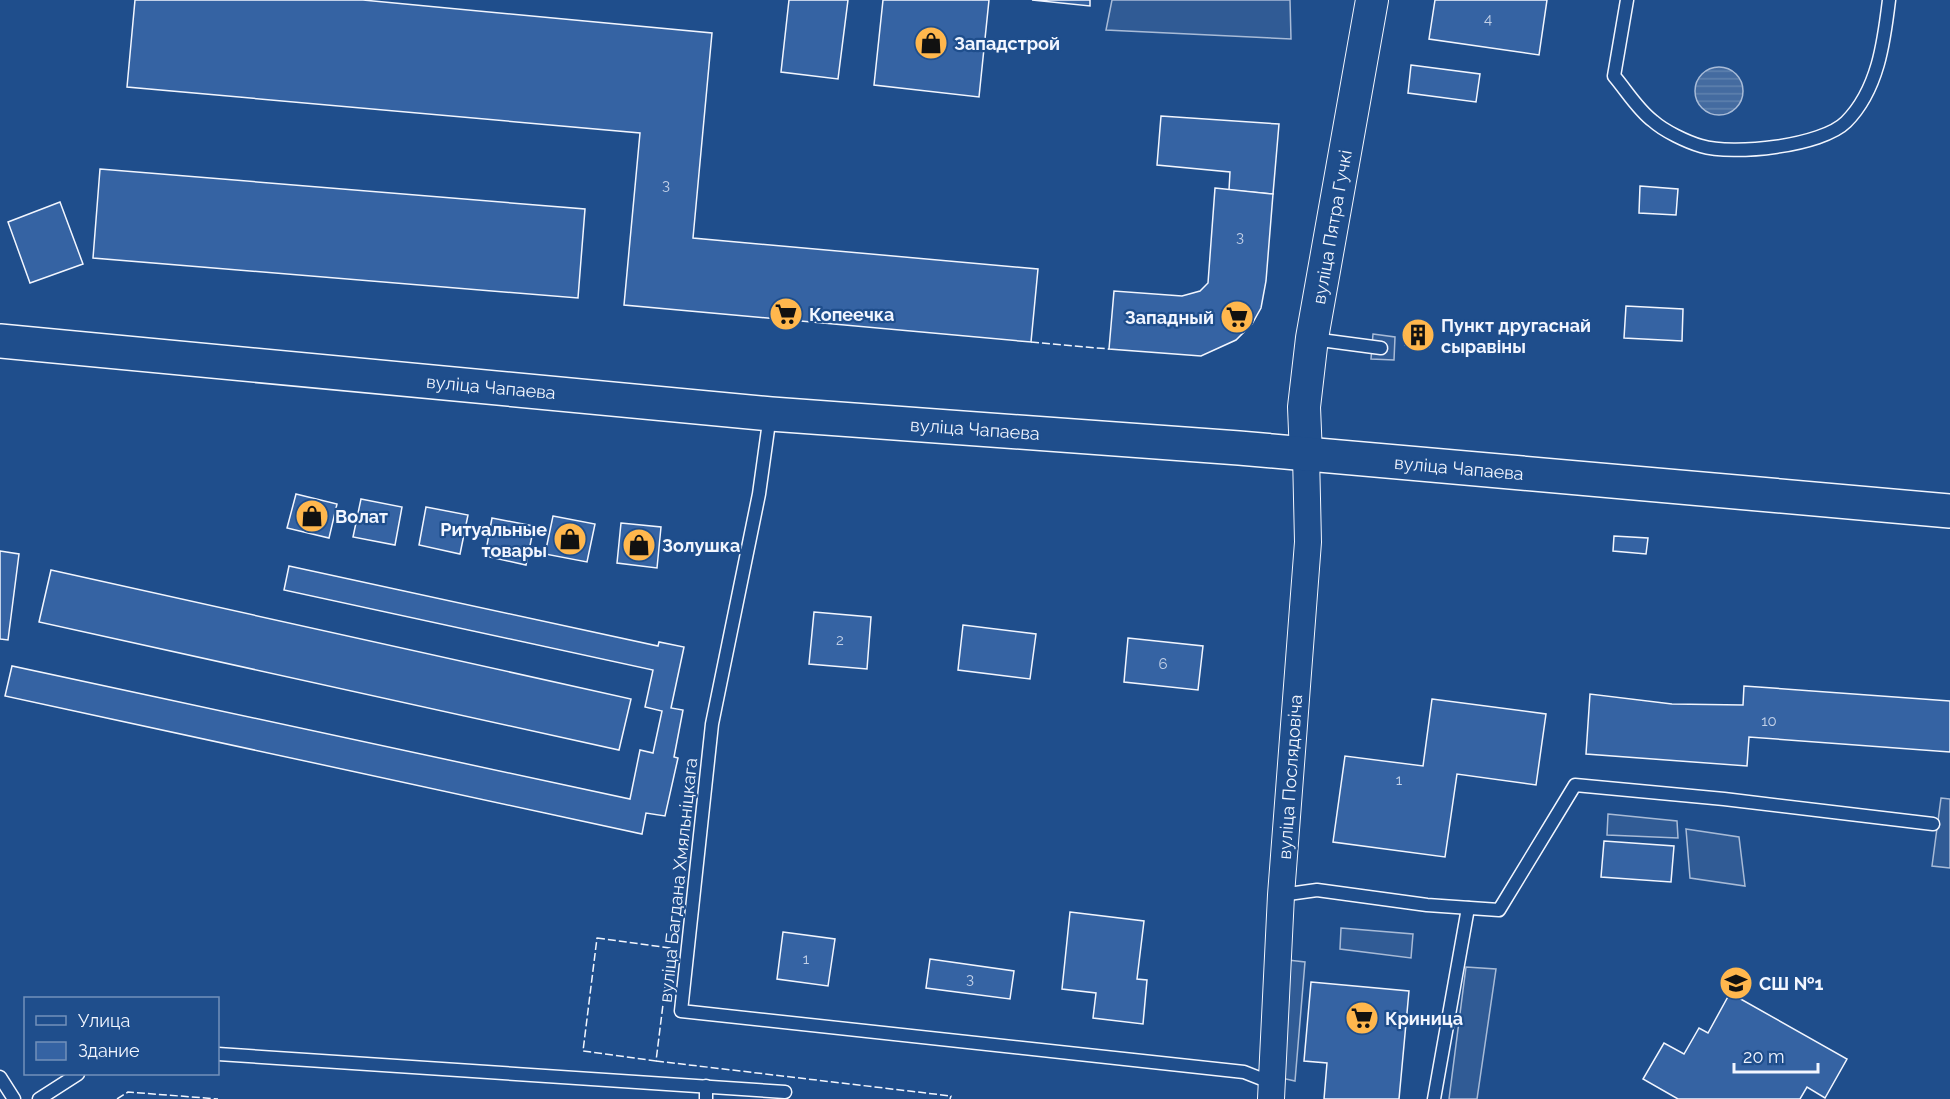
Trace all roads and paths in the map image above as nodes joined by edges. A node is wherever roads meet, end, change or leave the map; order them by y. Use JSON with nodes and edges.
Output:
{"nodes":[{"id":1,"x":1372,"y":0,"type":"edge"},
{"id":2,"x":1628,"y":0,"type":"edge"},
{"id":3,"x":1889,"y":0,"type":"edge"},
{"id":4,"x":1312,"y":338,"type":"junction"},
{"id":5,"x":0,"y":341,"type":"edge"},
{"id":6,"x":1381,"y":348,"type":"dead end"},
{"id":7,"x":771,"y":414,"type":"junction"},
{"id":8,"x":1306,"y":455,"type":"junction"},
{"id":9,"x":1950,"y":511,"type":"edge"},
{"id":10,"x":1933,"y":824,"type":"dead end"},
{"id":11,"x":1281,"y":895,"type":"junction"},
{"id":12,"x":1468,"y":908,"type":"junction"},
{"id":13,"x":219,"y":1054,"type":"edge"},
{"id":14,"x":76,"y":1075,"type":"edge"},
{"id":15,"x":0,"y":1077,"type":"edge"},
{"id":16,"x":1272,"y":1091,"type":"edge"},
{"id":17,"x":785,"y":1092,"type":"dead end"},
{"id":18,"x":706,"y":1093,"type":"edge"},
{"id":19,"x":14,"y":1099,"type":"edge"},
{"id":20,"x":39,"y":1099,"type":"edge"},
{"id":21,"x":1434,"y":1099,"type":"edge"}],
"edges":[{"from":1,"to":4,"type":"street","name":"вуліца Пятра Гучкі"},
{"from":2,"to":3,"type":"lane"},
{"from":4,"to":6,"type":"lane"},
{"from":4,"to":8,"type":"street","name":"вуліца Пятра Гучкі"},
{"from":5,"to":7,"type":"main road","name":"вуліца Чапаева"},
{"from":7,"to":8,"type":"main road","name":"вуліца Чапаева"},
{"from":7,"to":16,"type":"lane","name":"вуліца Багдана Хмяльніцкага"},
{"from":8,"to":9,"type":"main road","name":"вуліца Чапаева"},
{"from":8,"to":11,"type":"street","name":"вуліца Послядовіча"},
{"from":10,"to":12,"type":"lane"},
{"from":11,"to":12,"type":"lane"},
{"from":11,"to":16,"type":"street","name":"вуліца Послядовіча"},
{"from":12,"to":21,"type":"lane"},
{"from":13,"to":18,"type":"lane"},
{"from":14,"to":20,"type":"lane"},
{"from":15,"to":19,"type":"lane"},
{"from":17,"to":18,"type":"lane"}]}
